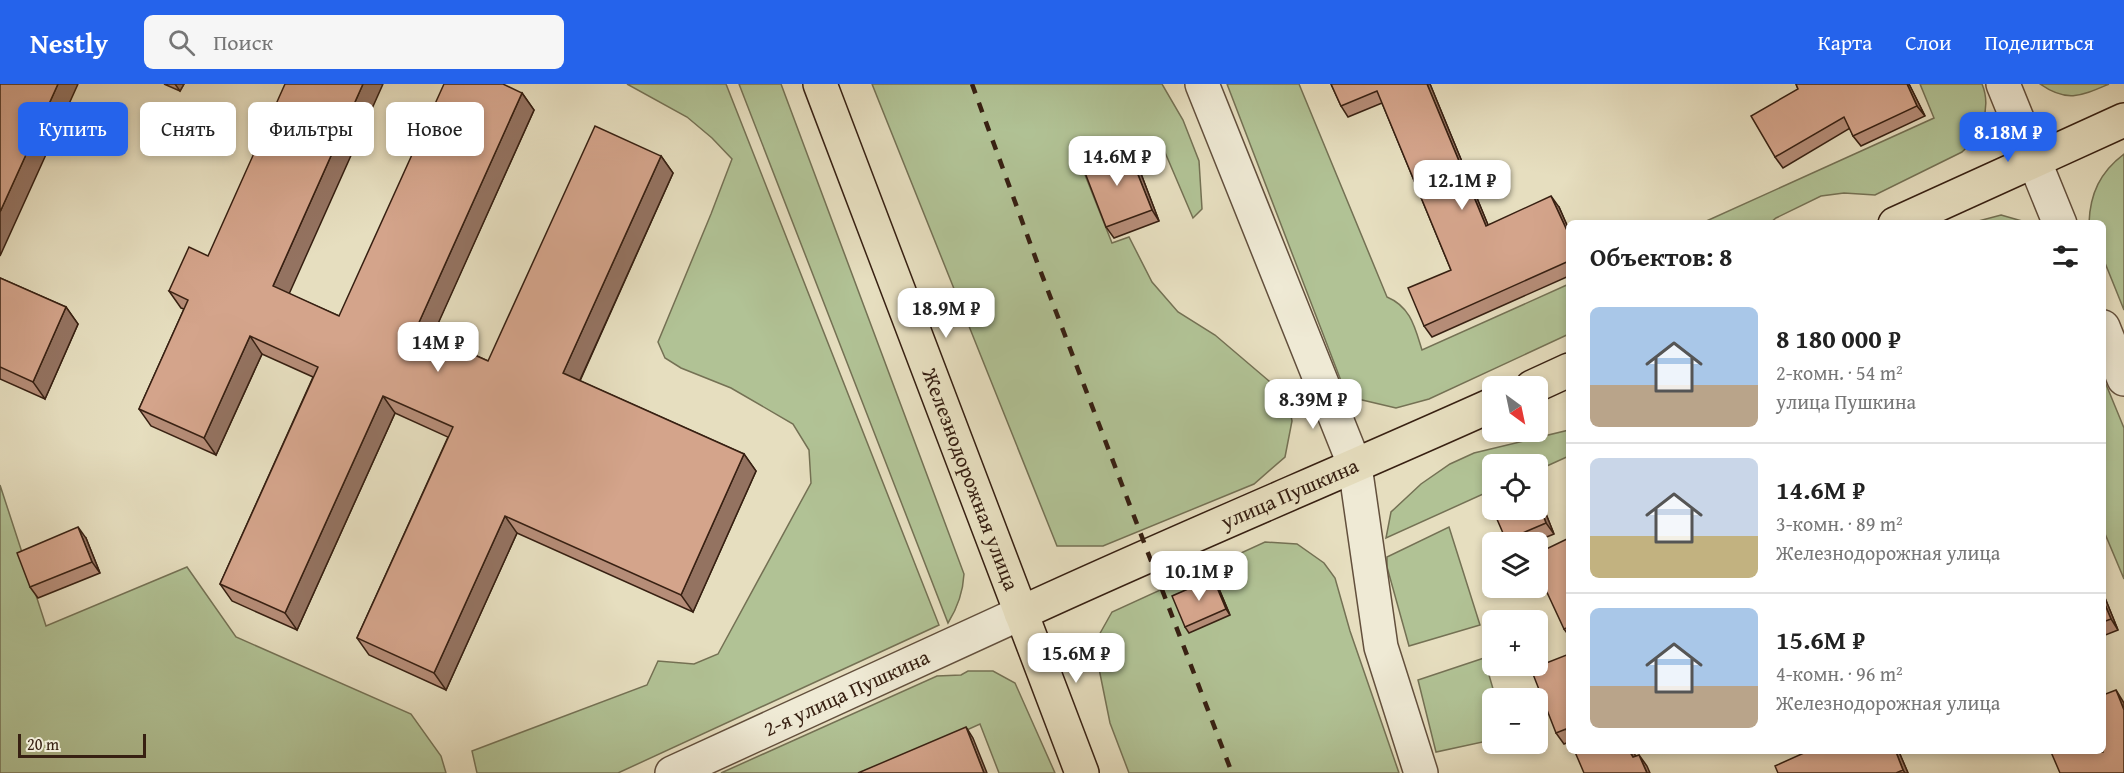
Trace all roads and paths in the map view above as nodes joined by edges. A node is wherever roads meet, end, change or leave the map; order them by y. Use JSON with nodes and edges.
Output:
{"nodes":[{"id":1,"x":820,"y":84,"type":"edge"},
{"id":2,"x":1202,"y":84,"type":"edge"},
{"id":3,"x":2003,"y":84,"type":"edge"},
{"id":4,"x":2124,"y":120,"type":"edge"},
{"id":5,"x":2035,"y":162,"type":"junction"},
{"id":6,"x":1904,"y":220,"type":"edge"},
{"id":7,"x":2058,"y":220,"type":"edge"},
{"id":8,"x":2106,"y":334,"type":"edge"},
{"id":9,"x":1566,"y":371,"type":"edge"},
{"id":10,"x":2124,"y":378,"type":"edge"},
{"id":11,"x":1548,"y":380,"type":"edge"},
{"id":12,"x":1482,"y":409,"type":"edge"},
{"id":13,"x":1355,"y":466,"type":"junction"},
{"id":14,"x":1021,"y":613,"type":"junction"},
{"id":15,"x":672,"y":773,"type":"edge"},
{"id":16,"x":1082,"y":773,"type":"edge"},
{"id":17,"x":1421,"y":773,"type":"edge"}],
"edges":[{"from":1,"to":14,"type":"main road","name":"Железнодорожная улица"},
{"from":2,"to":13,"type":"street"},
{"from":3,"to":5,"type":"street"},
{"from":4,"to":5,"type":"main road"},
{"from":5,"to":6,"type":"main road"},
{"from":5,"to":7,"type":"street"},
{"from":8,"to":10,"type":"street"},
{"from":9,"to":11,"type":"main road"},
{"from":12,"to":13,"type":"main road","name":"улица Пушкина"},
{"from":13,"to":14,"type":"main road","name":"улица Пушкина"},
{"from":13,"to":17,"type":"street"},
{"from":14,"to":15,"type":"street","name":"2-я улица Пушкина"},
{"from":14,"to":16,"type":"main road","name":"Железнодорожная улица"}]}
